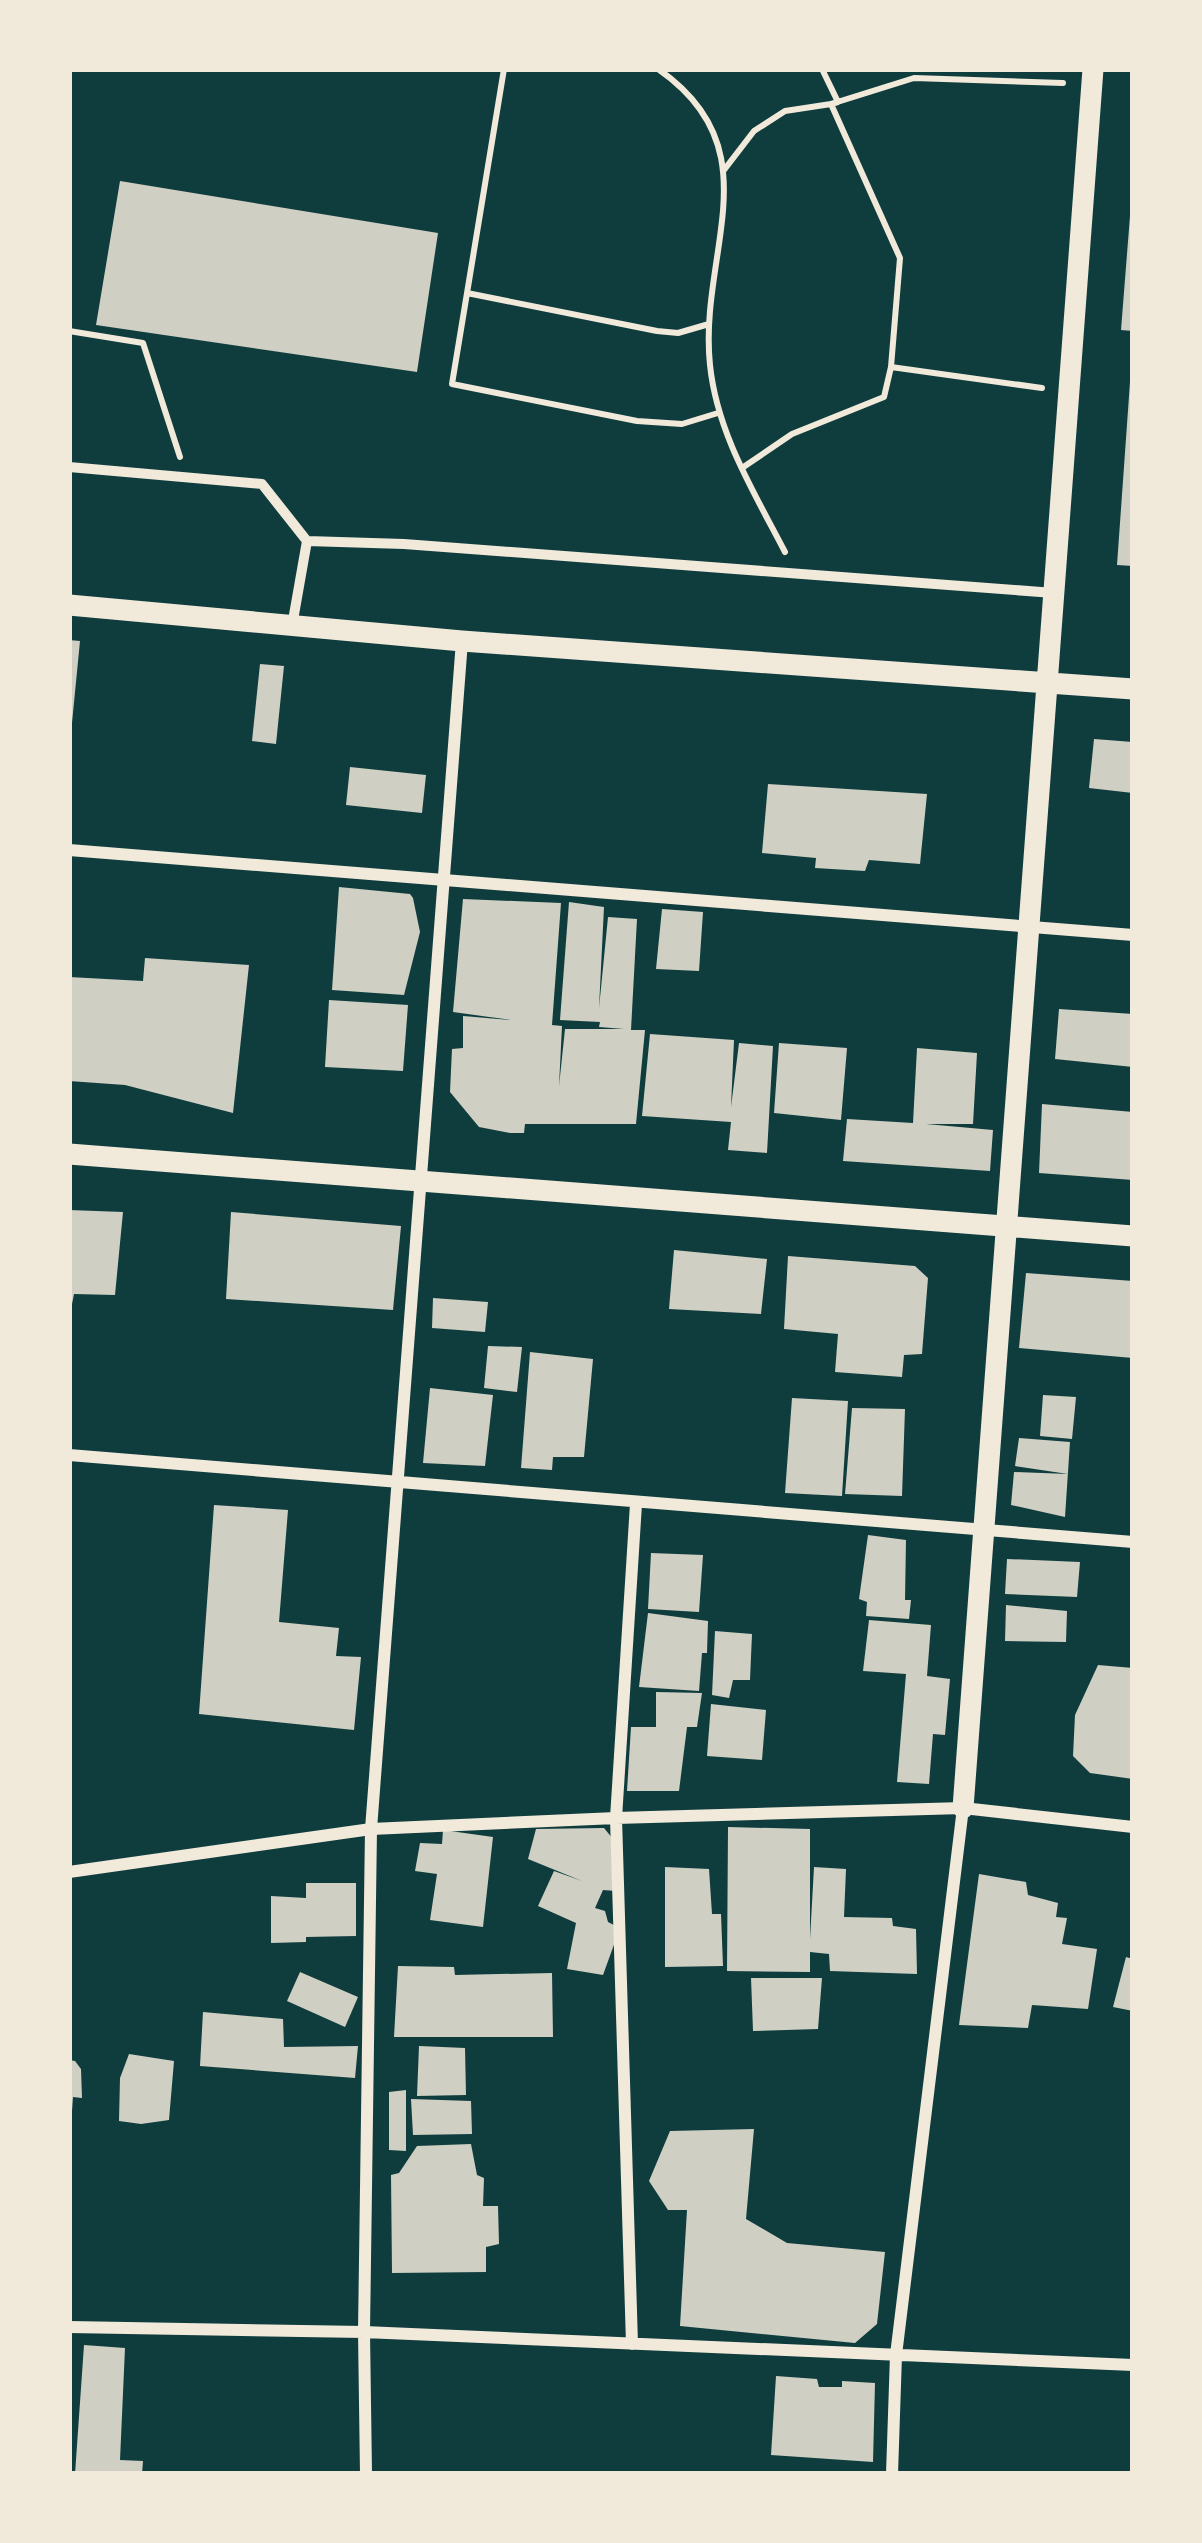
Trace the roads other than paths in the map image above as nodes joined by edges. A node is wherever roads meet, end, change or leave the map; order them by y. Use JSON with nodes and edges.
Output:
{"nodes":[{"id":1,"x":1085,"y":76,"type":"edge"},
{"id":2,"x":69,"y":467,"type":"edge"},
{"id":3,"x":307,"y":541,"type":"junction"},
{"id":4,"x":1054,"y":593,"type":"junction"},
{"id":5,"x":69,"y":605,"type":"edge"},
{"id":6,"x":292,"y":626,"type":"junction"},
{"id":7,"x":462,"y":641,"type":"junction"},
{"id":8,"x":1048,"y":682,"type":"junction"},
{"id":9,"x":1133,"y":689,"type":"edge"},
{"id":10,"x":69,"y":850,"type":"edge"},
{"id":11,"x":444,"y":878,"type":"junction"},
{"id":12,"x":1029,"y":926,"type":"junction"},
{"id":13,"x":1133,"y":935,"type":"edge"},
{"id":14,"x":69,"y":1154,"type":"edge"},
{"id":15,"x":419,"y":1181,"type":"junction"},
{"id":16,"x":1006,"y":1225,"type":"junction"},
{"id":17,"x":1133,"y":1236,"type":"edge"},
{"id":18,"x":69,"y":1455,"type":"edge"},
{"id":19,"x":400,"y":1482,"type":"junction"},
{"id":20,"x":636,"y":1504,"type":"junction"},
{"id":21,"x":984,"y":1529,"type":"junction"},
{"id":22,"x":1133,"y":1542,"type":"edge"},
{"id":23,"x":963,"y":1808,"type":"junction"},
{"id":24,"x":616,"y":1818,"type":"junction"},
{"id":25,"x":1133,"y":1827,"type":"edge"},
{"id":26,"x":371,"y":1829,"type":"junction"},
{"id":27,"x":69,"y":1872,"type":"edge"},
{"id":28,"x":69,"y":2327,"type":"edge"},
{"id":29,"x":364,"y":2332,"type":"junction"},
{"id":30,"x":632,"y":2344,"type":"junction"},
{"id":31,"x":896,"y":2355,"type":"junction"},
{"id":32,"x":1133,"y":2365,"type":"edge"},
{"id":33,"x":365,"y":2474,"type":"edge"},
{"id":34,"x":892,"y":2474,"type":"edge"}],
"edges":[{"from":1,"to":4,"type":"street"},
{"from":2,"to":3,"type":"street"},
{"from":3,"to":4,"type":"street"},
{"from":3,"to":6,"type":"street"},
{"from":4,"to":8,"type":"street"},
{"from":5,"to":6,"type":"street"},
{"from":6,"to":7,"type":"street"},
{"from":7,"to":8,"type":"street"},
{"from":7,"to":11,"type":"street"},
{"from":8,"to":9,"type":"street"},
{"from":8,"to":12,"type":"street"},
{"from":10,"to":11,"type":"street"},
{"from":11,"to":12,"type":"street"},
{"from":11,"to":15,"type":"street"},
{"from":12,"to":13,"type":"street"},
{"from":12,"to":16,"type":"street"},
{"from":14,"to":15,"type":"street"},
{"from":15,"to":16,"type":"street"},
{"from":15,"to":19,"type":"street"},
{"from":16,"to":17,"type":"street"},
{"from":16,"to":21,"type":"street"},
{"from":18,"to":19,"type":"street"},
{"from":19,"to":20,"type":"street"},
{"from":19,"to":26,"type":"street"},
{"from":20,"to":21,"type":"street"},
{"from":20,"to":24,"type":"street"},
{"from":21,"to":22,"type":"street"},
{"from":21,"to":23,"type":"street"},
{"from":23,"to":24,"type":"street"},
{"from":23,"to":25,"type":"street"},
{"from":23,"to":31,"type":"street"},
{"from":24,"to":26,"type":"street"},
{"from":24,"to":30,"type":"street"},
{"from":26,"to":27,"type":"street"},
{"from":26,"to":29,"type":"street"},
{"from":28,"to":29,"type":"street"},
{"from":29,"to":30,"type":"street"},
{"from":29,"to":33,"type":"street"},
{"from":30,"to":31,"type":"street"},
{"from":31,"to":32,"type":"street"},
{"from":31,"to":34,"type":"street"}]}
